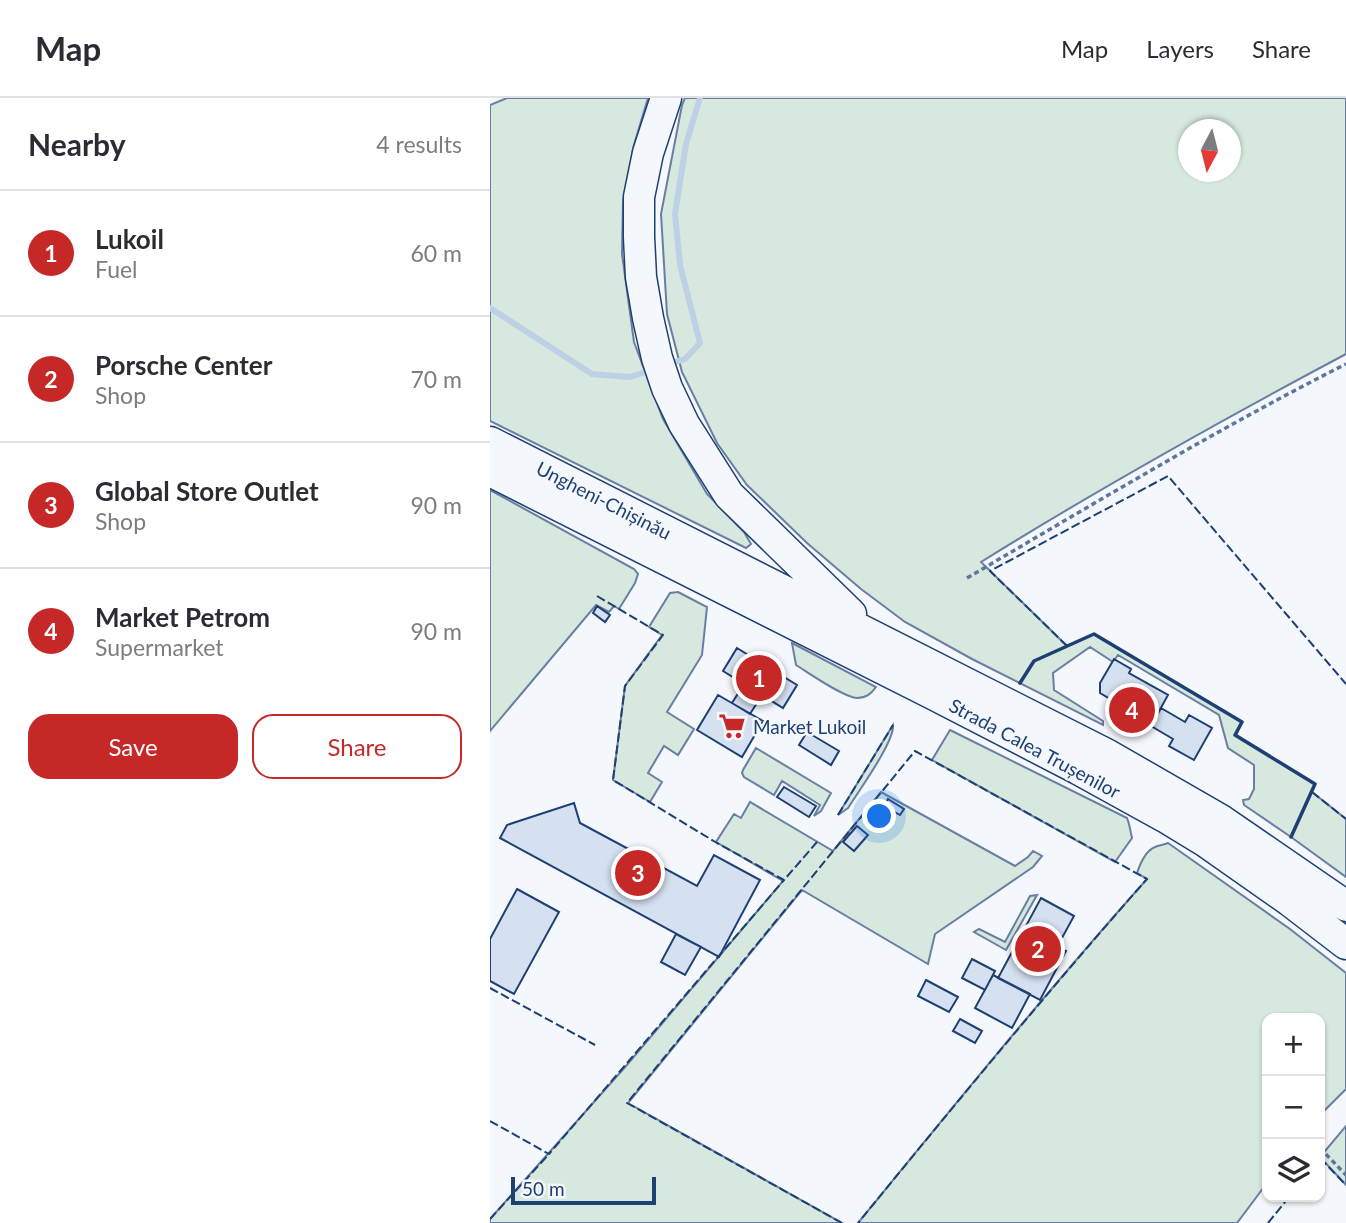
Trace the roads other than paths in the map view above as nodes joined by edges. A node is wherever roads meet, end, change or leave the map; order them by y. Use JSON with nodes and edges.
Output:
{"nodes":[{"id":1,"x":667,"y":98,"type":"edge"},
{"id":2,"x":490,"y":442,"type":"edge"},
{"id":3,"x":490,"y":471,"type":"edge"},
{"id":4,"x":713,"y":569,"type":"junction"},
{"id":5,"x":872,"y":634,"type":"junction"},
{"id":6,"x":1346,"y":906,"type":"edge"},
{"id":7,"x":1346,"y":944,"type":"edge"}],
"edges":[{"from":1,"to":5,"type":"highway"},
{"from":2,"to":4,"type":"highway","name":"Ungheni-Chișinău"},
{"from":3,"to":4,"type":"highway","name":"Ungheni-Chișinău"},
{"from":4,"to":5,"type":"highway","name":"Strada Calea Trușenilor"},
{"from":4,"to":7,"type":"highway","name":"Strada Calea Trușenilor"},
{"from":5,"to":6,"type":"highway","name":"Strada Calea Trușenilor"}]}
